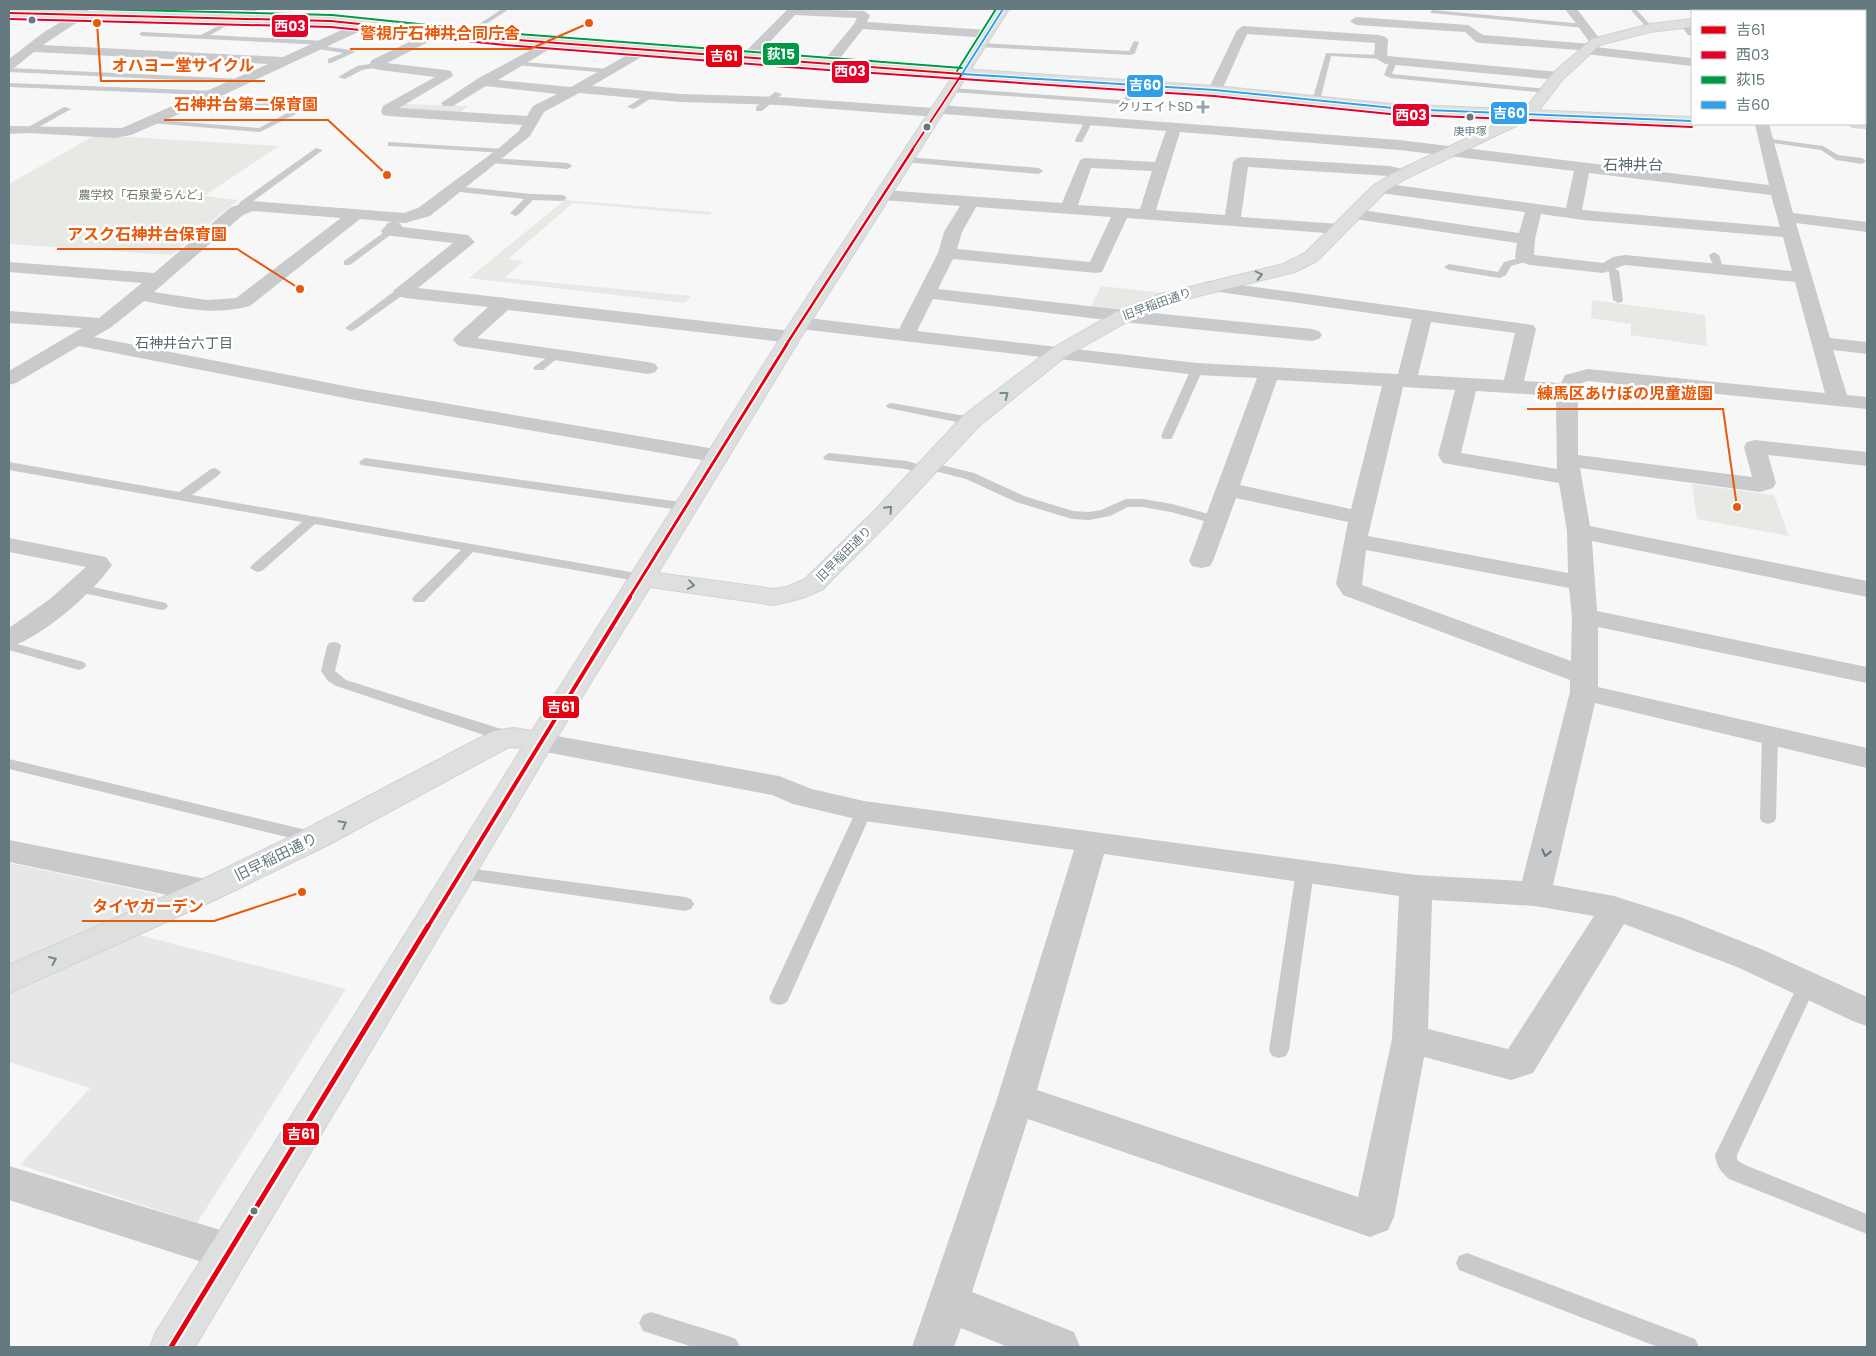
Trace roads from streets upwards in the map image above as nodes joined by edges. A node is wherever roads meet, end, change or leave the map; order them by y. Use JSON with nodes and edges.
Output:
{"nodes":[{"id":1,"x":253,"y":9,"type":"edge"},
{"id":2,"x":1003,"y":9,"type":"edge"},
{"id":3,"x":1571,"y":9,"type":"edge"},
{"id":4,"x":40,"y":11,"type":"edge"},
{"id":5,"x":87,"y":11,"type":"edge"},
{"id":6,"x":9,"y":13,"type":"edge"},
{"id":7,"x":1251,"y":16,"type":"dead end"},
{"id":8,"x":239,"y":17,"type":"junction"},
{"id":9,"x":1339,"y":20,"type":"dead end"},
{"id":10,"x":366,"y":24,"type":"junction"},
{"id":11,"x":860,"y":25,"type":"junction"},
{"id":12,"x":1690,"y":26,"type":"edge"},
{"id":13,"x":1243,"y":30,"type":"junction"},
{"id":14,"x":438,"y":32,"type":"junction"},
{"id":15,"x":984,"y":39,"type":"junction"},
{"id":16,"x":551,"y":43,"type":"junction"},
{"id":17,"x":1590,"y":47,"type":"junction"},
{"id":18,"x":28,"y":49,"type":"junction"},
{"id":19,"x":9,"y":50,"type":"edge"},
{"id":20,"x":643,"y":50,"type":"junction"},
{"id":21,"x":747,"y":58,"type":"junction"},
{"id":22,"x":1505,"y":58,"type":"dead end"},
{"id":23,"x":286,"y":61,"type":"junction"},
{"id":24,"x":1691,"y":62,"type":"edge"},
{"id":25,"x":9,"y":64,"type":"edge"},
{"id":26,"x":828,"y":64,"type":"junction"},
{"id":27,"x":1571,"y":65,"type":"junction"},
{"id":28,"x":962,"y":74,"type":"junction"},
{"id":29,"x":1558,"y":76,"type":"junction"},
{"id":30,"x":482,"y":82,"type":"junction"},
{"id":31,"x":575,"y":90,"type":"junction"},
{"id":32,"x":1215,"y":90,"type":"junction"},
{"id":33,"x":448,"y":102,"type":"dead end"},
{"id":34,"x":939,"y":111,"type":"junction"},
{"id":35,"x":1528,"y":115,"type":"junction"},
{"id":36,"x":532,"y":121,"type":"junction"},
{"id":37,"x":1691,"y":121,"type":"edge"},
{"id":38,"x":1174,"y":128,"type":"junction"},
{"id":39,"x":9,"y":130,"type":"edge"},
{"id":40,"x":1764,"y":132,"type":"edge"},
{"id":41,"x":1450,"y":151,"type":"junction"},
{"id":42,"x":1161,"y":167,"type":"junction"},
{"id":43,"x":1582,"y":168,"type":"junction"},
{"id":44,"x":1404,"y":174,"type":"junction"},
{"id":45,"x":1666,"y":178,"type":"junction"},
{"id":46,"x":1380,"y":188,"type":"junction"},
{"id":47,"x":1778,"y":191,"type":"junction"},
{"id":48,"x":883,"y":195,"type":"junction"},
{"id":49,"x":970,"y":202,"type":"junction"},
{"id":50,"x":1535,"y":208,"type":"junction"},
{"id":51,"x":1068,"y":209,"type":"junction"},
{"id":52,"x":1573,"y":213,"type":"junction"},
{"id":53,"x":357,"y":214,"type":"junction"},
{"id":54,"x":1121,"y":214,"type":"junction"},
{"id":55,"x":1354,"y":214,"type":"junction"},
{"id":56,"x":1146,"y":216,"type":"junction"},
{"id":57,"x":405,"y":218,"type":"junction"},
{"id":58,"x":1232,"y":222,"type":"junction"},
{"id":59,"x":1667,"y":222,"type":"junction"},
{"id":60,"x":1789,"y":225,"type":"junction"},
{"id":61,"x":1867,"y":227,"type":"edge"},
{"id":62,"x":1339,"y":229,"type":"junction"},
{"id":63,"x":1526,"y":239,"type":"junction"},
{"id":64,"x":946,"y":253,"type":"junction"},
{"id":65,"x":9,"y":267,"type":"edge"},
{"id":66,"x":1802,"y":277,"type":"junction"},
{"id":67,"x":160,"y":278,"type":"junction"},
{"id":68,"x":1210,"y":286,"type":"junction"},
{"id":69,"x":927,"y":293,"type":"junction"},
{"id":70,"x":141,"y":295,"type":"junction"},
{"id":71,"x":1328,"y":300,"type":"junction"},
{"id":72,"x":503,"y":304,"type":"junction"},
{"id":73,"x":1423,"y":315,"type":"junction"},
{"id":74,"x":1122,"y":316,"type":"junction"},
{"id":75,"x":9,"y":317,"type":"edge"},
{"id":76,"x":103,"y":324,"type":"junction"},
{"id":77,"x":795,"y":330,"type":"junction"},
{"id":78,"x":905,"y":335,"type":"junction"},
{"id":79,"x":77,"y":340,"type":"junction"},
{"id":80,"x":1821,"y":343,"type":"junction"},
{"id":81,"x":1867,"y":348,"type":"edge"},
{"id":82,"x":1058,"y":353,"type":"junction"},
{"id":83,"x":1304,"y":354,"type":"junction"},
{"id":84,"x":648,"y":368,"type":"dead end"},
{"id":85,"x":1269,"y":373,"type":"junction"},
{"id":86,"x":11,"y":377,"type":"edge"},
{"id":87,"x":1400,"y":380,"type":"junction"},
{"id":88,"x":1466,"y":384,"type":"junction"},
{"id":89,"x":1512,"y":386,"type":"junction"},
{"id":90,"x":1570,"y":390,"type":"junction"},
{"id":91,"x":1838,"y":401,"type":"junction"},
{"id":92,"x":1867,"y":403,"type":"edge"},
{"id":93,"x":719,"y":456,"type":"junction"},
{"id":94,"x":1867,"y":459,"type":"edge"},
{"id":95,"x":1569,"y":469,"type":"junction"},
{"id":96,"x":1227,"y":489,"type":"junction"},
{"id":97,"x":1358,"y":530,"type":"junction"},
{"id":98,"x":1579,"y":531,"type":"junction"},
{"id":99,"x":9,"y":545,"type":"edge"},
{"id":100,"x":1201,"y":561,"type":"dead end"},
{"id":101,"x":642,"y":578,"type":"junction"},
{"id":102,"x":1581,"y":583,"type":"junction"},
{"id":103,"x":1867,"y":589,"type":"edge"},
{"id":104,"x":1585,"y":616,"type":"junction"},
{"id":105,"x":9,"y":639,"type":"edge"},
{"id":106,"x":1867,"y":674,"type":"edge"},
{"id":107,"x":1585,"y":684,"type":"junction"},
{"id":108,"x":540,"y":742,"type":"junction"},
{"id":109,"x":1867,"y":758,"type":"edge"},
{"id":110,"x":1092,"y":841,"type":"junction"},
{"id":111,"x":9,"y":851,"type":"edge"},
{"id":112,"x":1416,"y":887,"type":"junction"},
{"id":113,"x":206,"y":891,"type":"junction"},
{"id":114,"x":1535,"y":894,"type":"junction"},
{"id":115,"x":1614,"y":908,"type":"junction"},
{"id":116,"x":9,"y":980,"type":"edge"},
{"id":117,"x":1867,"y":1012,"type":"edge"},
{"id":118,"x":1410,"y":1039,"type":"junction"},
{"id":119,"x":1016,"y":1099,"type":"junction"},
{"id":120,"x":9,"y":1183,"type":"edge"},
{"id":121,"x":230,"y":1252,"type":"junction"},
{"id":122,"x":948,"y":1303,"type":"junction"},
{"id":123,"x":171,"y":1347,"type":"edge"},
{"id":124,"x":933,"y":1347,"type":"edge"},
{"id":125,"x":1059,"y":1347,"type":"edge"}],
"edges":[{"from":1,"to":8,"type":"street"},
{"from":2,"to":15,"type":"main road"},
{"from":3,"to":17,"type":"street"},
{"from":4,"to":5,"type":"main road"},
{"from":4,"to":6,"type":"main road"},
{"from":5,"to":8,"type":"main road"},
{"from":5,"to":18,"type":"street"},
{"from":7,"to":13,"type":"street"},
{"from":8,"to":10,"type":"main road"},
{"from":9,"to":17,"type":"street"},
{"from":10,"to":14,"type":"main road"},
{"from":10,"to":23,"type":"street"},
{"from":11,"to":15,"type":"street"},
{"from":11,"to":21,"type":"street"},
{"from":11,"to":26,"type":"street"},
{"from":12,"to":17,"type":"main road"},
{"from":13,"to":29,"type":"street"},
{"from":13,"to":32,"type":"street"},
{"from":14,"to":16,"type":"main road"},
{"from":14,"to":36,"type":"street"},
{"from":15,"to":28,"type":"main road"},
{"from":16,"to":20,"type":"main road"},
{"from":16,"to":30,"type":"street"},
{"from":17,"to":24,"type":"street"},
{"from":17,"to":27,"type":"main road","name":"旧早稲田通り"},
{"from":18,"to":19,"type":"street"},
{"from":18,"to":23,"type":"street"},
{"from":18,"to":25,"type":"street"},
{"from":20,"to":21,"type":"main road"},
{"from":20,"to":31,"type":"street"},
{"from":21,"to":26,"type":"main road"},
{"from":22,"to":27,"type":"street"},
{"from":23,"to":39,"type":"street"},
{"from":26,"to":28,"type":"main road"},
{"from":27,"to":29,"type":"main road","name":"旧早稲田通り"},
{"from":28,"to":32,"type":"main road"},
{"from":28,"to":34,"type":"main road"},
{"from":29,"to":35,"type":"main road","name":"旧早稲田通り"},
{"from":30,"to":31,"type":"street"},
{"from":30,"to":33,"type":"street"},
{"from":31,"to":34,"type":"street"},
{"from":31,"to":36,"type":"street"},
{"from":32,"to":35,"type":"main road"},
{"from":34,"to":38,"type":"street"},
{"from":34,"to":48,"type":"main road"},
{"from":35,"to":37,"type":"main road"},
{"from":35,"to":41,"type":"main road","name":"旧早稲田通り"},
{"from":36,"to":57,"type":"street"},
{"from":38,"to":41,"type":"street"},
{"from":38,"to":42,"type":"street"},
{"from":40,"to":47,"type":"street"},
{"from":41,"to":43,"type":"street"},
{"from":41,"to":44,"type":"main road","name":"旧早稲田通り"},
{"from":42,"to":51,"type":"street"},
{"from":42,"to":56,"type":"street"},
{"from":43,"to":45,"type":"street"},
{"from":43,"to":52,"type":"street"},
{"from":44,"to":46,"type":"main road","name":"旧早稲田通り"},
{"from":44,"to":58,"type":"street"},
{"from":45,"to":47,"type":"street"},
{"from":45,"to":59,"type":"street"},
{"from":46,"to":50,"type":"street"},
{"from":46,"to":55,"type":"main road","name":"旧早稲田通り"},
{"from":47,"to":60,"type":"street"},
{"from":48,"to":49,"type":"street"},
{"from":48,"to":77,"type":"main road"},
{"from":49,"to":51,"type":"street"},
{"from":49,"to":64,"type":"street"},
{"from":50,"to":52,"type":"street"},
{"from":50,"to":63,"type":"street"},
{"from":51,"to":54,"type":"street"},
{"from":52,"to":59,"type":"street"},
{"from":53,"to":57,"type":"street"},
{"from":53,"to":67,"type":"street"},
{"from":53,"to":70,"type":"street"},
{"from":54,"to":56,"type":"street"},
{"from":54,"to":64,"type":"street"},
{"from":55,"to":62,"type":"main road","name":"旧早稲田通り"},
{"from":55,"to":63,"type":"street"},
{"from":56,"to":58,"type":"street"},
{"from":57,"to":72,"type":"street"},
{"from":58,"to":62,"type":"street"},
{"from":59,"to":60,"type":"street"},
{"from":60,"to":61,"type":"street"},
{"from":60,"to":66,"type":"street"},
{"from":68,"to":62,"type":"main road","name":"旧早稲田通り","one_way":true},
{"from":63,"to":66,"type":"street"},
{"from":64,"to":69,"type":"street"},
{"from":65,"to":67,"type":"street"},
{"from":66,"to":80,"type":"street"},
{"from":67,"to":70,"type":"street"},
{"from":68,"to":71,"type":"street"},
{"from":68,"to":74,"type":"main road","name":"旧早稲田通り"},
{"from":69,"to":74,"type":"street"},
{"from":69,"to":78,"type":"street"},
{"from":70,"to":76,"type":"street"},
{"from":71,"to":73,"type":"street"},
{"from":71,"to":83,"type":"street"},
{"from":72,"to":77,"type":"street"},
{"from":72,"to":84,"type":"street"},
{"from":73,"to":87,"type":"street"},
{"from":73,"to":89,"type":"street"},
{"from":74,"to":82,"type":"main road","name":"旧早稲田通り"},
{"from":74,"to":83,"type":"street"},
{"from":75,"to":76,"type":"street"},
{"from":76,"to":79,"type":"street"},
{"from":77,"to":78,"type":"street"},
{"from":77,"to":93,"type":"main road"},
{"from":78,"to":82,"type":"street"},
{"from":79,"to":86,"type":"street"},
{"from":79,"to":93,"type":"street"},
{"from":80,"to":81,"type":"street"},
{"from":80,"to":91,"type":"street"},
{"from":82,"to":85,"type":"street"},
{"from":101,"to":82,"type":"main road","name":"旧早稲田通り","one_way":true},
{"from":83,"to":85,"type":"street"},
{"from":83,"to":87,"type":"street"},
{"from":85,"to":96,"type":"street"},
{"from":87,"to":88,"type":"street"},
{"from":87,"to":97,"type":"street"},
{"from":88,"to":89,"type":"street"},
{"from":88,"to":95,"type":"street"},
{"from":89,"to":90,"type":"street"},
{"from":90,"to":91,"type":"street"},
{"from":90,"to":95,"type":"street"},
{"from":91,"to":92,"type":"street"},
{"from":93,"to":101,"type":"main road"},
{"from":94,"to":95,"type":"street"},
{"from":95,"to":98,"type":"street"},
{"from":96,"to":97,"type":"street"},
{"from":96,"to":100,"type":"street"},
{"from":97,"to":102,"type":"street"},
{"from":97,"to":107,"type":"street"},
{"from":98,"to":102,"type":"street"},
{"from":98,"to":103,"type":"street"},
{"from":99,"to":105,"type":"street"},
{"from":101,"to":108,"type":"main road"},
{"from":102,"to":104,"type":"street"},
{"from":104,"to":106,"type":"street"},
{"from":104,"to":107,"type":"street"},
{"from":107,"to":109,"type":"street"},
{"from":107,"to":114,"type":"street","one_way":true},
{"from":108,"to":110,"type":"street"},
{"from":113,"to":108,"type":"main road","name":"旧早稲田通り","one_way":true},
{"from":108,"to":121,"type":"main road"},
{"from":110,"to":112,"type":"street"},
{"from":110,"to":119,"type":"street"},
{"from":111,"to":113,"type":"street"},
{"from":112,"to":114,"type":"street"},
{"from":112,"to":118,"type":"street"},
{"from":116,"to":113,"type":"main road","name":"旧早稲田通り","one_way":true},
{"from":114,"to":115,"type":"street"},
{"from":115,"to":117,"type":"street"},
{"from":115,"to":118,"type":"street"},
{"from":118,"to":119,"type":"street"},
{"from":119,"to":122,"type":"street"},
{"from":120,"to":121,"type":"street"},
{"from":121,"to":123,"type":"main road"},
{"from":122,"to":124,"type":"street"},
{"from":122,"to":125,"type":"street"}]}
